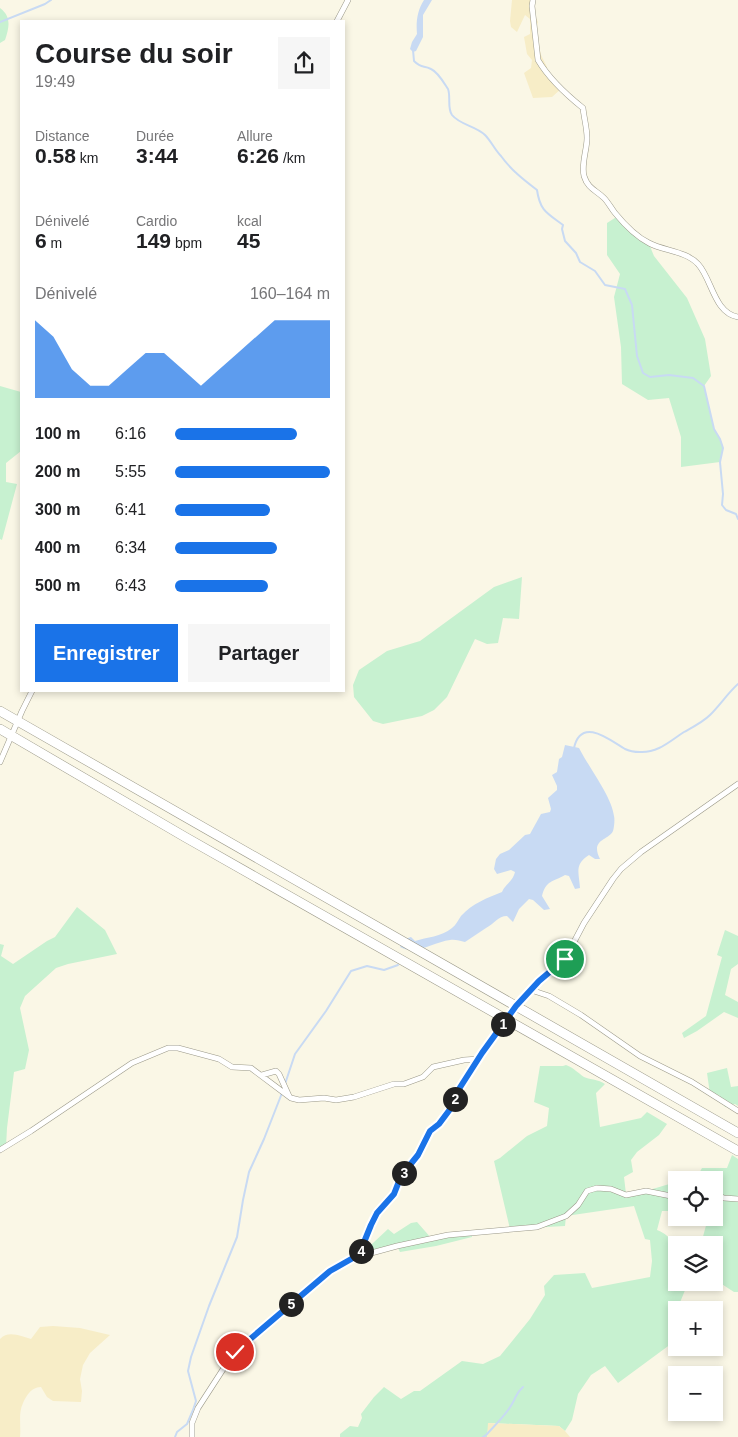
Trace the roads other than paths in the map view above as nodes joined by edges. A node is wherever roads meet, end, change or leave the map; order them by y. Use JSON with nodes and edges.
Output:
{"nodes":[{"id":1,"x":348,"y":0,"type":"edge"},
{"id":2,"x":533,"y":0,"type":"edge"},
{"id":3,"x":338,"y":20,"type":"edge"},
{"id":4,"x":738,"y":317,"type":"edge"},
{"id":5,"x":32,"y":692,"type":"edge"},
{"id":6,"x":0,"y":711,"type":"edge"},
{"id":7,"x":18,"y":721,"type":"junction"},
{"id":8,"x":0,"y":729,"type":"edge"},
{"id":9,"x":11,"y":735,"type":"junction"},
{"id":10,"x":0,"y":762,"type":"edge"},
{"id":11,"x":738,"y":784,"type":"edge"},
{"id":12,"x":531,"y":990,"type":"junction"},
{"id":13,"x":516,"y":1006,"type":"junction"},
{"id":14,"x":506,"y":1019,"type":"junction"},
{"id":15,"x":479,"y":1059,"type":"junction"},
{"id":16,"x":262,"y":1075,"type":"junction"},
{"id":17,"x":289,"y":1096,"type":"junction"},
{"id":18,"x":738,"y":1111,"type":"edge"},
{"id":19,"x":738,"y":1133,"type":"edge"},
{"id":20,"x":0,"y":1150,"type":"edge"},
{"id":21,"x":738,"y":1152,"type":"edge"},
{"id":22,"x":668,"y":1195,"type":"edge"},
{"id":23,"x":723,"y":1198,"type":"edge"},
{"id":24,"x":738,"y":1199,"type":"edge"},
{"id":25,"x":358,"y":1257,"type":"junction"},
{"id":26,"x":192,"y":1437,"type":"edge"}],
"edges":[{"from":1,"to":3,"type":"street"},
{"from":2,"to":4,"type":"street"},
{"from":5,"to":7,"type":"street"},
{"from":6,"to":7,"type":"highway"},
{"from":7,"to":9,"type":"street"},
{"from":7,"to":13,"type":"highway"},
{"from":8,"to":9,"type":"highway"},
{"from":9,"to":10,"type":"street"},
{"from":9,"to":14,"type":"highway"},
{"from":11,"to":12,"type":"street"},
{"from":12,"to":13,"type":"street"},
{"from":12,"to":18,"type":"street"},
{"from":13,"to":14,"type":"street"},
{"from":13,"to":19,"type":"highway"},
{"from":14,"to":15,"type":"street"},
{"from":14,"to":21,"type":"highway"},
{"from":15,"to":17,"type":"street"},
{"from":15,"to":25,"type":"street"},
{"from":16,"to":17,"type":"street"},
{"from":16,"to":17,"type":"street"},
{"from":16,"to":20,"type":"street"},
{"from":22,"to":25,"type":"street"},
{"from":23,"to":24,"type":"street"},
{"from":25,"to":26,"type":"street"}]}
